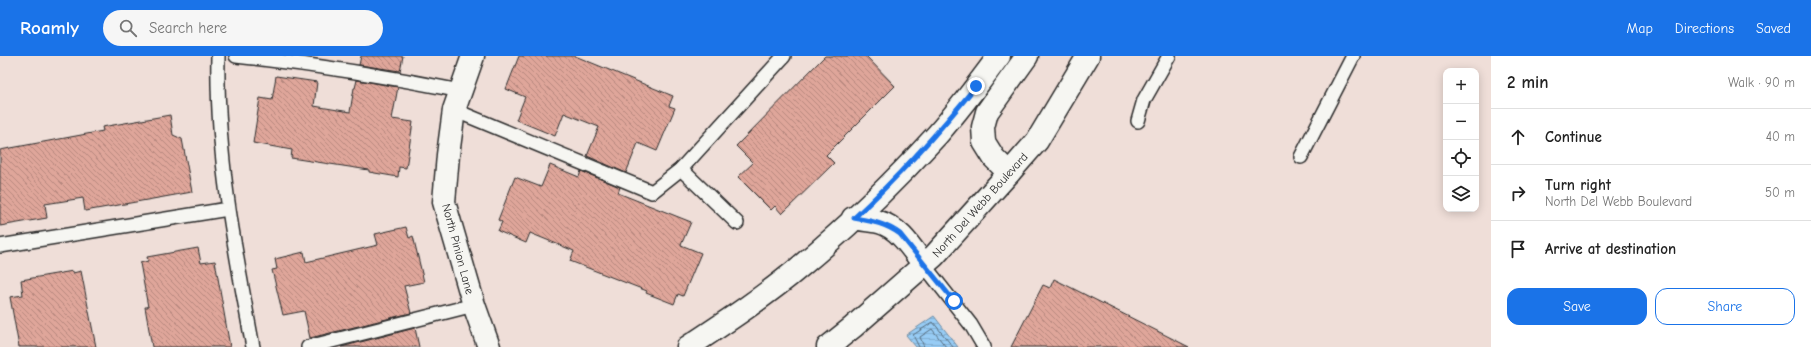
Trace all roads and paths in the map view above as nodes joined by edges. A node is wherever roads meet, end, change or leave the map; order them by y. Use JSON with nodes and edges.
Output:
{"nodes":[{"id":1,"x":218,"y":56,"type":"edge"},
{"id":2,"x":236,"y":56,"type":"edge"},
{"id":3,"x":473,"y":56,"type":"edge"},
{"id":4,"x":784,"y":56,"type":"edge"},
{"id":5,"x":999,"y":56,"type":"edge"},
{"id":6,"x":1027,"y":56,"type":"edge"},
{"id":7,"x":1088,"y":56,"type":"edge"},
{"id":8,"x":1169,"y":56,"type":"edge"},
{"id":9,"x":1353,"y":56,"type":"edge"},
{"id":10,"x":457,"y":100,"type":"junction"},
{"id":11,"x":1138,"y":120,"type":"dead end"},
{"id":12,"x":1301,"y":156,"type":"dead end"},
{"id":13,"x":681,"y":169,"type":"junction"},
{"id":14,"x":1009,"y":173,"type":"junction"},
{"id":15,"x":228,"y":210,"type":"junction"},
{"id":16,"x":854,"y":218,"type":"junction"},
{"id":17,"x":737,"y":223,"type":"dead end"},
{"id":18,"x":0,"y":246,"type":"edge"},
{"id":19,"x":924,"y":265,"type":"junction"},
{"id":20,"x":474,"y":305,"type":"junction"},
{"id":21,"x":700,"y":344,"type":"edge"},
{"id":22,"x":252,"y":347,"type":"edge"},
{"id":23,"x":308,"y":347,"type":"edge"},
{"id":24,"x":488,"y":347,"type":"edge"},
{"id":25,"x":828,"y":347,"type":"edge"},
{"id":26,"x":984,"y":347,"type":"edge"}],
"edges":[{"from":1,"to":15,"type":"lane"},
{"from":2,"to":10,"type":"lane"},
{"from":3,"to":10,"type":"street","name":"North Pinion Lane"},
{"from":4,"to":13,"type":"lane"},
{"from":5,"to":16,"type":"street"},
{"from":6,"to":14,"type":"street"},
{"from":7,"to":14,"type":"street","name":"North Del Webb Boulevard"},
{"from":8,"to":11,"type":"lane"},
{"from":9,"to":12,"type":"lane"},
{"from":10,"to":13,"type":"lane"},
{"from":10,"to":20,"type":"street","name":"North Pinion Lane"},
{"from":13,"to":17,"type":"lane"},
{"from":14,"to":19,"type":"street","name":"North Del Webb Boulevard"},
{"from":15,"to":18,"type":"lane"},
{"from":15,"to":22,"type":"lane"},
{"from":16,"to":19,"type":"street"},
{"from":16,"to":21,"type":"street"},
{"from":19,"to":25,"type":"street","name":"North Del Webb Boulevard"},
{"from":19,"to":26,"type":"lane"},
{"from":20,"to":23,"type":"lane"},
{"from":20,"to":24,"type":"street","name":"North Pinion Lane"}]}
